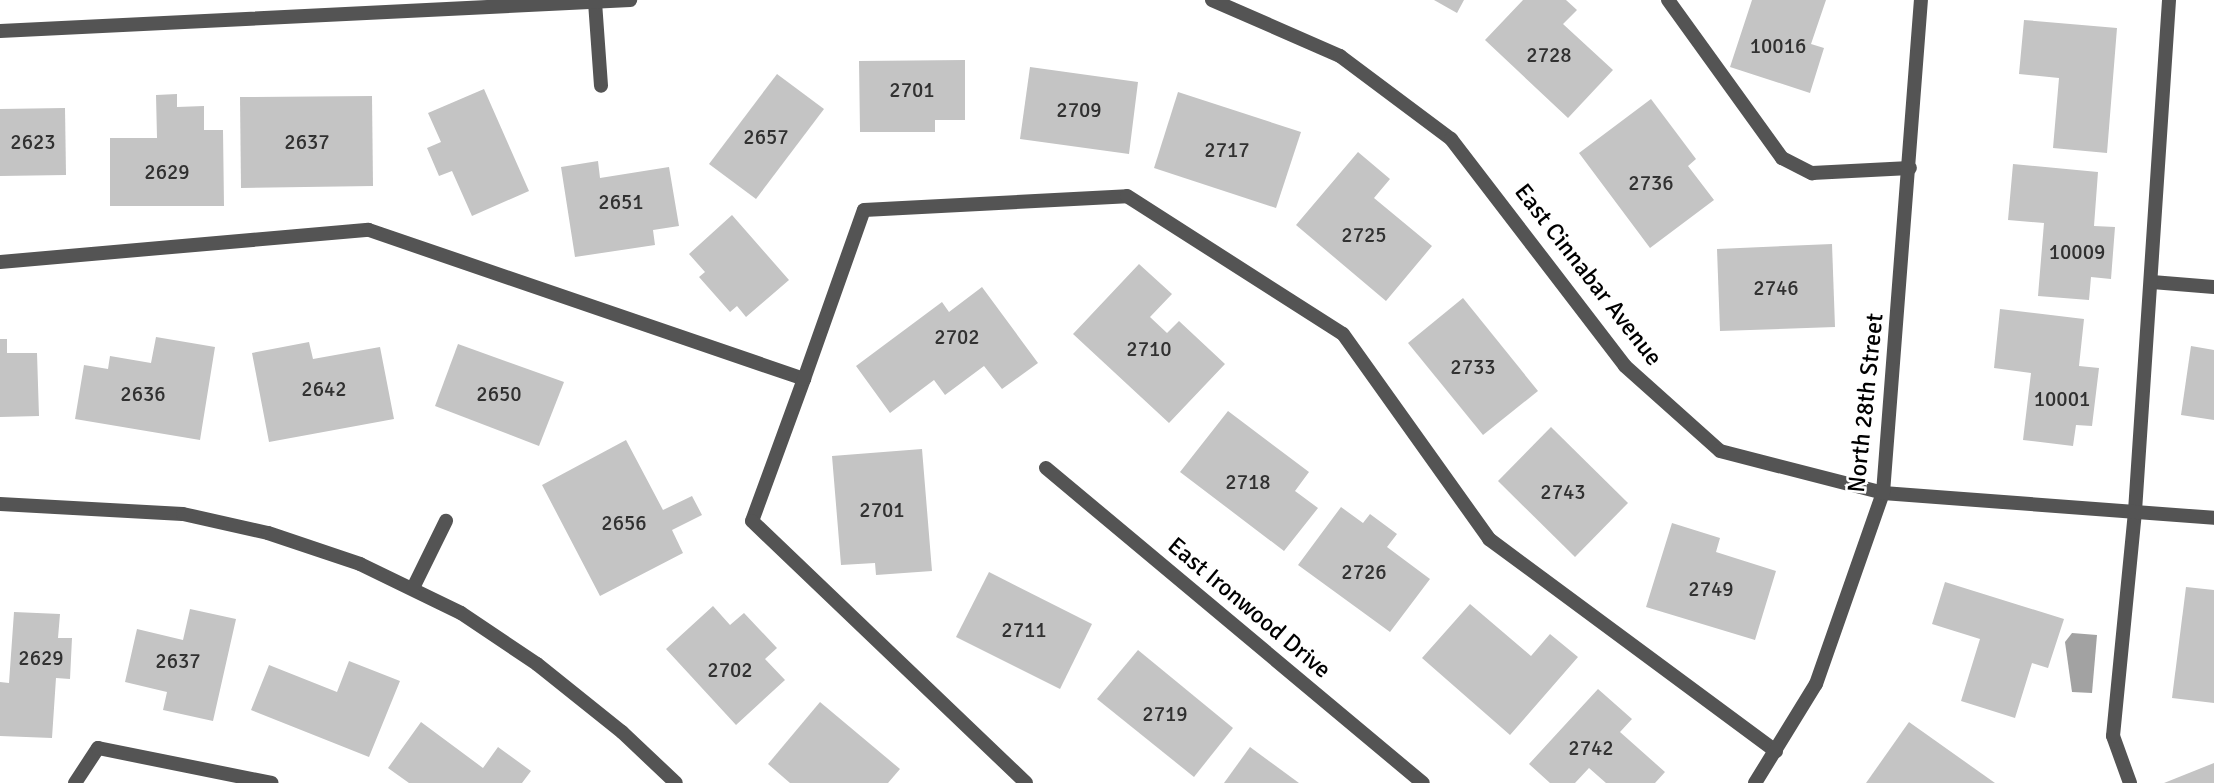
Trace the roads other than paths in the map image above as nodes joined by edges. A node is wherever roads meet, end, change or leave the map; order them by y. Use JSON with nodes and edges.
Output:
{"nodes":[{"id":1,"x":630,"y":0,"type":"edge"},
{"id":2,"x":1212,"y":0,"type":"edge"},
{"id":3,"x":1668,"y":0,"type":"edge"},
{"id":4,"x":1921,"y":0,"type":"edge"},
{"id":5,"x":2169,"y":0,"type":"edge"},
{"id":6,"x":595,"y":2,"type":"junction"},
{"id":7,"x":0,"y":31,"type":"edge"},
{"id":8,"x":601,"y":86,"type":"dead end"},
{"id":9,"x":1910,"y":168,"type":"junction"},
{"id":10,"x":0,"y":262,"type":"edge"},
{"id":11,"x":2152,"y":282,"type":"junction"},
{"id":12,"x":2214,"y":287,"type":"edge"},
{"id":13,"x":804,"y":379,"type":"junction"},
{"id":14,"x":1046,"y":468,"type":"dead end"},
{"id":15,"x":1883,"y":493,"type":"junction"},
{"id":16,"x":0,"y":504,"type":"edge"},
{"id":17,"x":2135,"y":511,"type":"junction"},
{"id":18,"x":2214,"y":518,"type":"edge"},
{"id":19,"x":446,"y":521,"type":"dead end"},
{"id":20,"x":413,"y":588,"type":"junction"},
{"id":21,"x":1776,"y":751,"type":"junction"},
{"id":22,"x":75,"y":783,"type":"edge"},
{"id":23,"x":272,"y":783,"type":"edge"},
{"id":24,"x":676,"y":783,"type":"edge"},
{"id":25,"x":1026,"y":783,"type":"edge"},
{"id":26,"x":1423,"y":783,"type":"edge"},
{"id":27,"x":1755,"y":783,"type":"edge"},
{"id":28,"x":2130,"y":783,"type":"edge"}],
"edges":[{"from":1,"to":6,"type":"street"},
{"from":2,"to":15,"type":"street","name":"East Cinnabar Avenue"},
{"from":3,"to":9,"type":"street"},
{"from":4,"to":9,"type":"street","name":"North 28th Street"},
{"from":5,"to":11,"type":"street"},
{"from":6,"to":7,"type":"street"},
{"from":6,"to":8,"type":"street"},
{"from":9,"to":15,"type":"street","name":"North 28th Street"},
{"from":10,"to":13,"type":"street"},
{"from":11,"to":12,"type":"street"},
{"from":11,"to":17,"type":"street"},
{"from":13,"to":21,"type":"street"},
{"from":13,"to":25,"type":"street"},
{"from":14,"to":26,"type":"street","name":"East Ironwood Drive"},
{"from":15,"to":17,"type":"street","name":"East Cinnabar Avenue"},
{"from":15,"to":21,"type":"street","name":"North 28th Street"},
{"from":16,"to":20,"type":"street"},
{"from":17,"to":18,"type":"street","name":"East Cinnabar Avenue"},
{"from":17,"to":28,"type":"street"},
{"from":19,"to":20,"type":"street"},
{"from":20,"to":24,"type":"street"},
{"from":21,"to":27,"type":"street","name":"North 28th Street"},
{"from":22,"to":23,"type":"street"}]}
